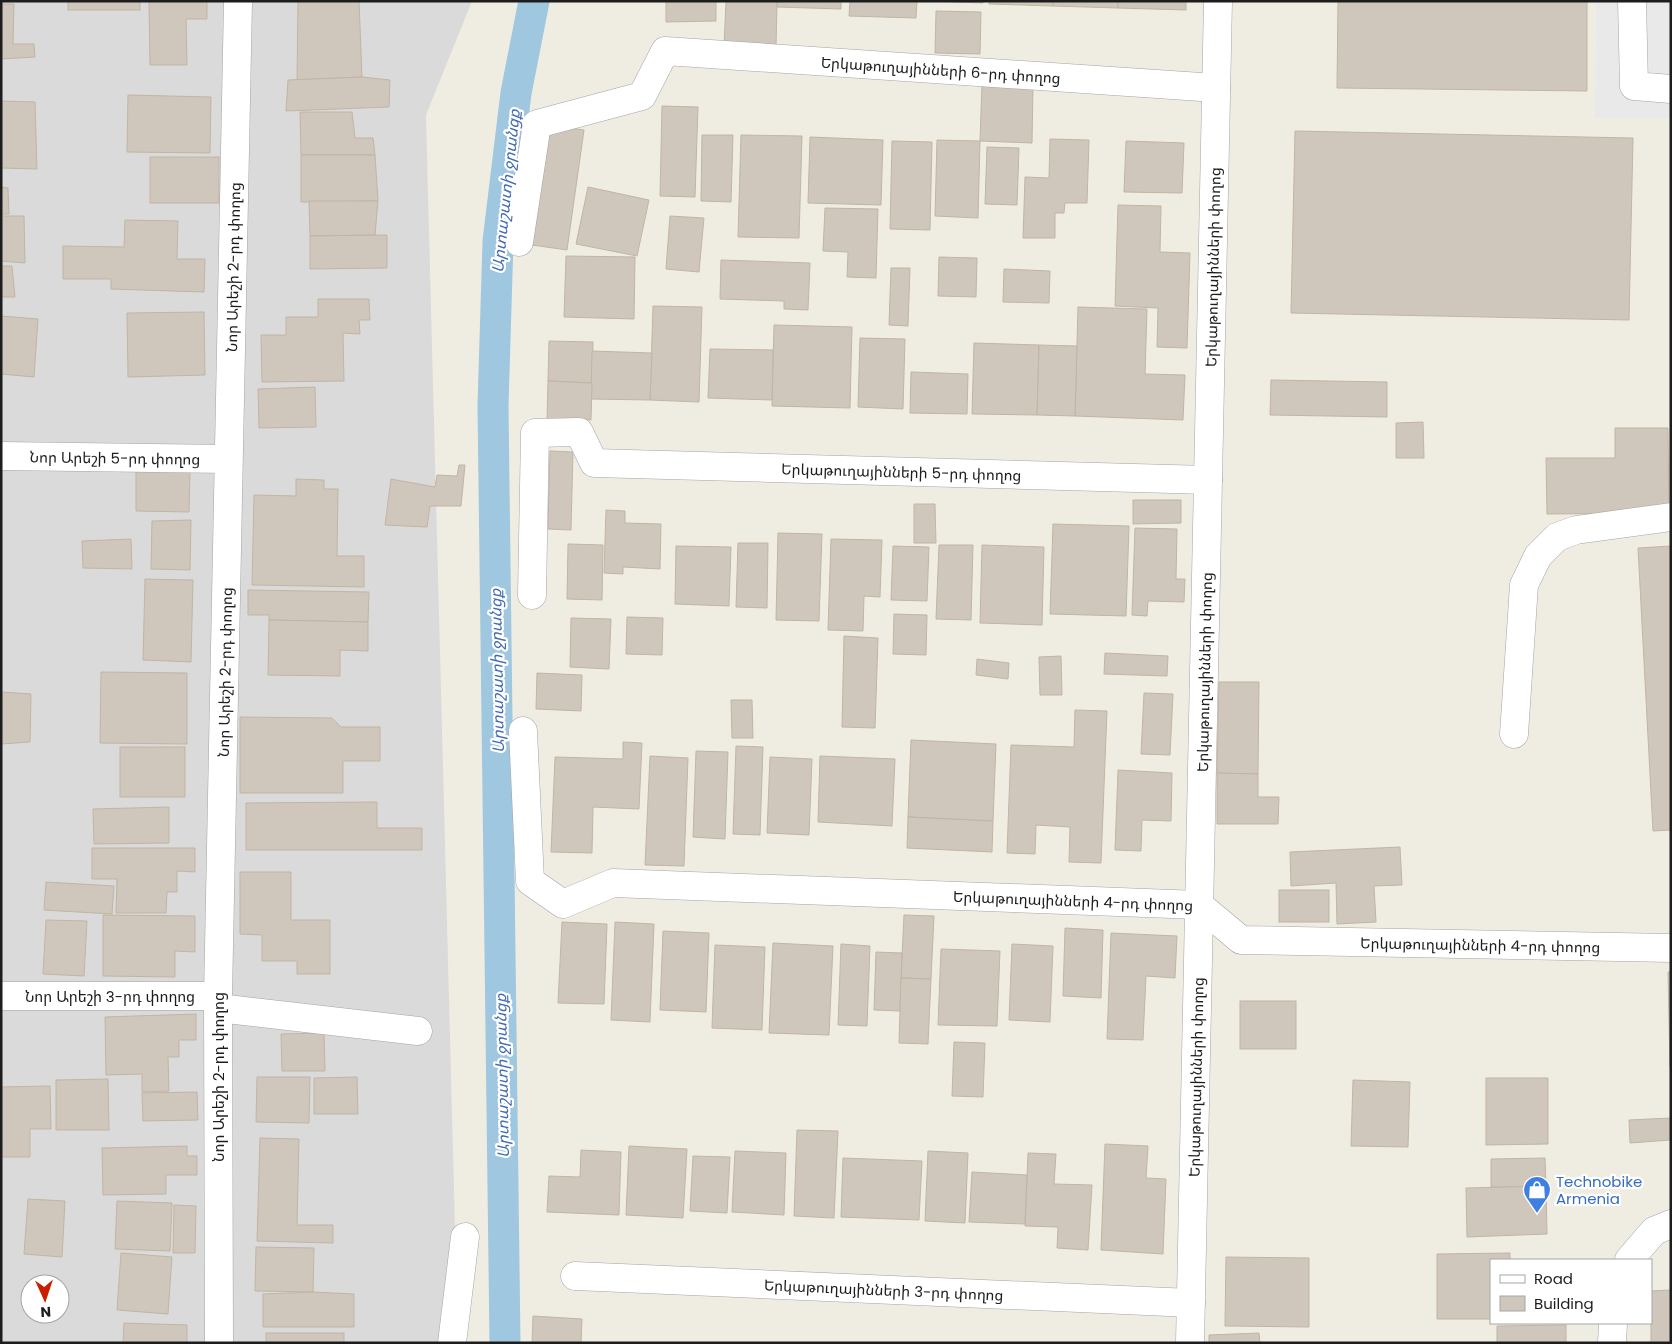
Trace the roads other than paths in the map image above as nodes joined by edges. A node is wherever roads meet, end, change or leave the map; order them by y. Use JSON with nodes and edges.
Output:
{"nodes":[{"id":1,"x":238,"y":1,"type":"edge"},
{"id":2,"x":1218,"y":1,"type":"edge"},
{"id":3,"x":1632,"y":1,"type":"edge"},
{"id":4,"x":1216,"y":88,"type":"junction"},
{"id":5,"x":1671,"y":89,"type":"edge"},
{"id":6,"x":519,"y":242,"type":"dead end"},
{"id":7,"x":1,"y":456,"type":"edge"},
{"id":8,"x":228,"y":459,"type":"junction"},
{"id":9,"x":1208,"y":480,"type":"junction"},
{"id":10,"x":1671,"y":516,"type":"edge"},
{"id":11,"x":532,"y":595,"type":"dead end"},
{"id":12,"x":523,"y":731,"type":"dead end"},
{"id":13,"x":1514,"y":734,"type":"dead end"},
{"id":14,"x":1200,"y":905,"type":"junction"},
{"id":15,"x":1671,"y":948,"type":"edge"},
{"id":16,"x":1,"y":996,"type":"edge"},
{"id":17,"x":218,"y":1002,"type":"junction"},
{"id":18,"x":418,"y":1031,"type":"dead end"},
{"id":19,"x":1671,"y":1224,"type":"edge"},
{"id":20,"x":465,"y":1237,"type":"dead end"},
{"id":21,"x":1630,"y":1259,"type":"edge"},
{"id":22,"x":575,"y":1276,"type":"dead end"},
{"id":23,"x":1191,"y":1303,"type":"junction"},
{"id":24,"x":1613,"y":1324,"type":"edge"},
{"id":25,"x":219,"y":1343,"type":"edge"},
{"id":26,"x":452,"y":1343,"type":"edge"},
{"id":27,"x":1190,"y":1343,"type":"edge"},
{"id":28,"x":1612,"y":1343,"type":"edge"}],
"edges":[{"from":1,"to":8,"type":"street","name":"Նոր Արեշի 2-րդ փողոց"},
{"from":2,"to":4,"type":"street","name":"Երկաթուղայինների փողոց"},
{"from":3,"to":5,"type":"street"},
{"from":4,"to":6,"type":"street","name":"Երկաթուղայինների 6-րդ փողոց"},
{"from":4,"to":9,"type":"street","name":"Երկաթուղայինների փողոց"},
{"from":7,"to":8,"type":"street","name":"Նոր Արեշի 5-րդ փողոց"},
{"from":8,"to":17,"type":"street","name":"Նոր Արեշի 2-րդ փողոց"},
{"from":9,"to":11,"type":"street","name":"Երկաթուղայինների 5-րդ փողոց"},
{"from":9,"to":14,"type":"street","name":"Երկաթուղայինների փողոց"},
{"from":10,"to":13,"type":"street"},
{"from":12,"to":14,"type":"street","name":"Երկաթուղայինների 4-րդ փողոց"},
{"from":14,"to":15,"type":"street","name":"Երկաթուղայինների 4-րդ փողոց"},
{"from":14,"to":23,"type":"street","name":"Երկաթուղայինների փողոց"},
{"from":16,"to":17,"type":"street","name":"Նոր Արեշի 3-րդ փողոց"},
{"from":17,"to":18,"type":"street","name":"Նոր Արեշի 3-րդ փողոց"},
{"from":17,"to":25,"type":"street","name":"Նոր Արեշի 2-րդ փողոց"},
{"from":19,"to":21,"type":"street"},
{"from":20,"to":26,"type":"street"},
{"from":22,"to":23,"type":"street","name":"Երկաթուղայինների 3-րդ փողոց"},
{"from":23,"to":27,"type":"street","name":"Երկաթուղայինների փողոց"},
{"from":24,"to":28,"type":"street"}]}
